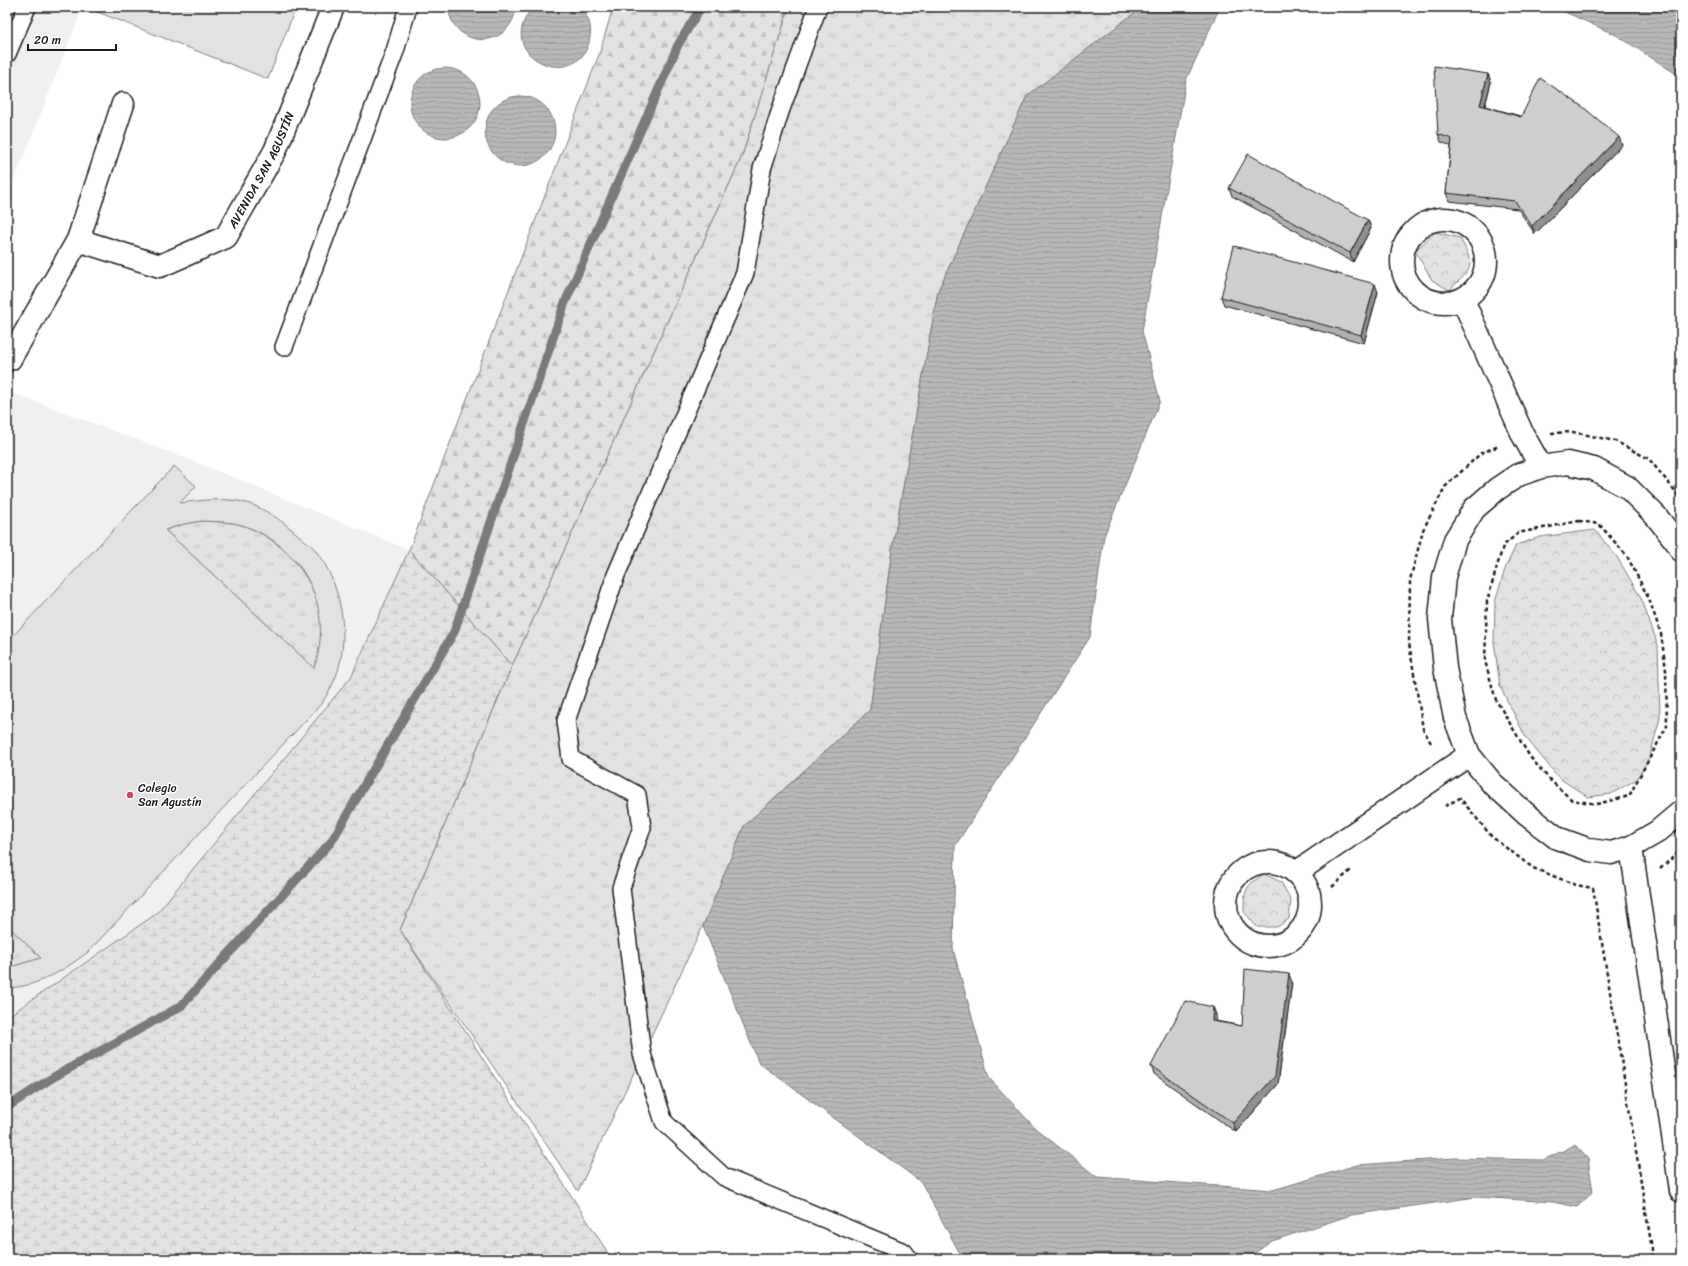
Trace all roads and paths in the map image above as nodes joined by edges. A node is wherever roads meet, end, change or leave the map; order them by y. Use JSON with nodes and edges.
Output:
{"nodes":[{"id":1,"x":27,"y":7,"type":"edge"},
{"id":2,"x":333,"y":7,"type":"edge"},
{"id":3,"x":408,"y":7,"type":"edge"},
{"id":4,"x":818,"y":7,"type":"edge"},
{"id":5,"x":7,"y":54,"type":"edge"},
{"id":6,"x":123,"y":104,"type":"dead end"},
{"id":7,"x":78,"y":240,"type":"junction"},
{"id":8,"x":1463,"y":300,"type":"dead end"},
{"id":9,"x":284,"y":347,"type":"dead end"},
{"id":10,"x":10,"y":359,"type":"dead end"},
{"id":11,"x":1541,"y":467,"type":"junction"},
{"id":12,"x":1681,"y":550,"type":"edge"},
{"id":13,"x":1469,"y":755,"type":"junction"},
{"id":14,"x":1642,"y":772,"type":"joint"},
{"id":15,"x":1439,"y":808,"type":"dead end"},
{"id":16,"x":1681,"y":812,"type":"edge"},
{"id":17,"x":1631,"y":847,"type":"junction"},
{"id":18,"x":1354,"y":867,"type":"dead end"},
{"id":19,"x":1297,"y":872,"type":"dead end"},
{"id":20,"x":1332,"y":886,"type":"dead end"},
{"id":21,"x":1681,"y":1191,"type":"edge"},
{"id":22,"x":909,"y":1259,"type":"edge"},
{"id":23,"x":1651,"y":1259,"type":"edge"}],
"edges":[{"from":1,"to":5,"type":"lane"},
{"from":2,"to":7,"type":"street","name":"AVENIDA SAN AGUSTÍN"},
{"from":3,"to":9,"type":"lane"},
{"from":4,"to":22,"type":"lane"},
{"from":6,"to":7,"type":"street"},
{"from":7,"to":10,"type":"street"},
{"from":8,"to":11,"type":"street"},
{"from":11,"to":12,"type":"street"},
{"from":11,"to":13,"type":"street"},
{"from":13,"to":17,"type":"street"},
{"from":13,"to":19,"type":"street"},
{"from":14,"to":14,"type":"path"},
{"from":15,"to":23,"type":"path"},
{"from":16,"to":17,"type":"street"},
{"from":17,"to":21,"type":"street"},
{"from":18,"to":20,"type":"path"}]}
